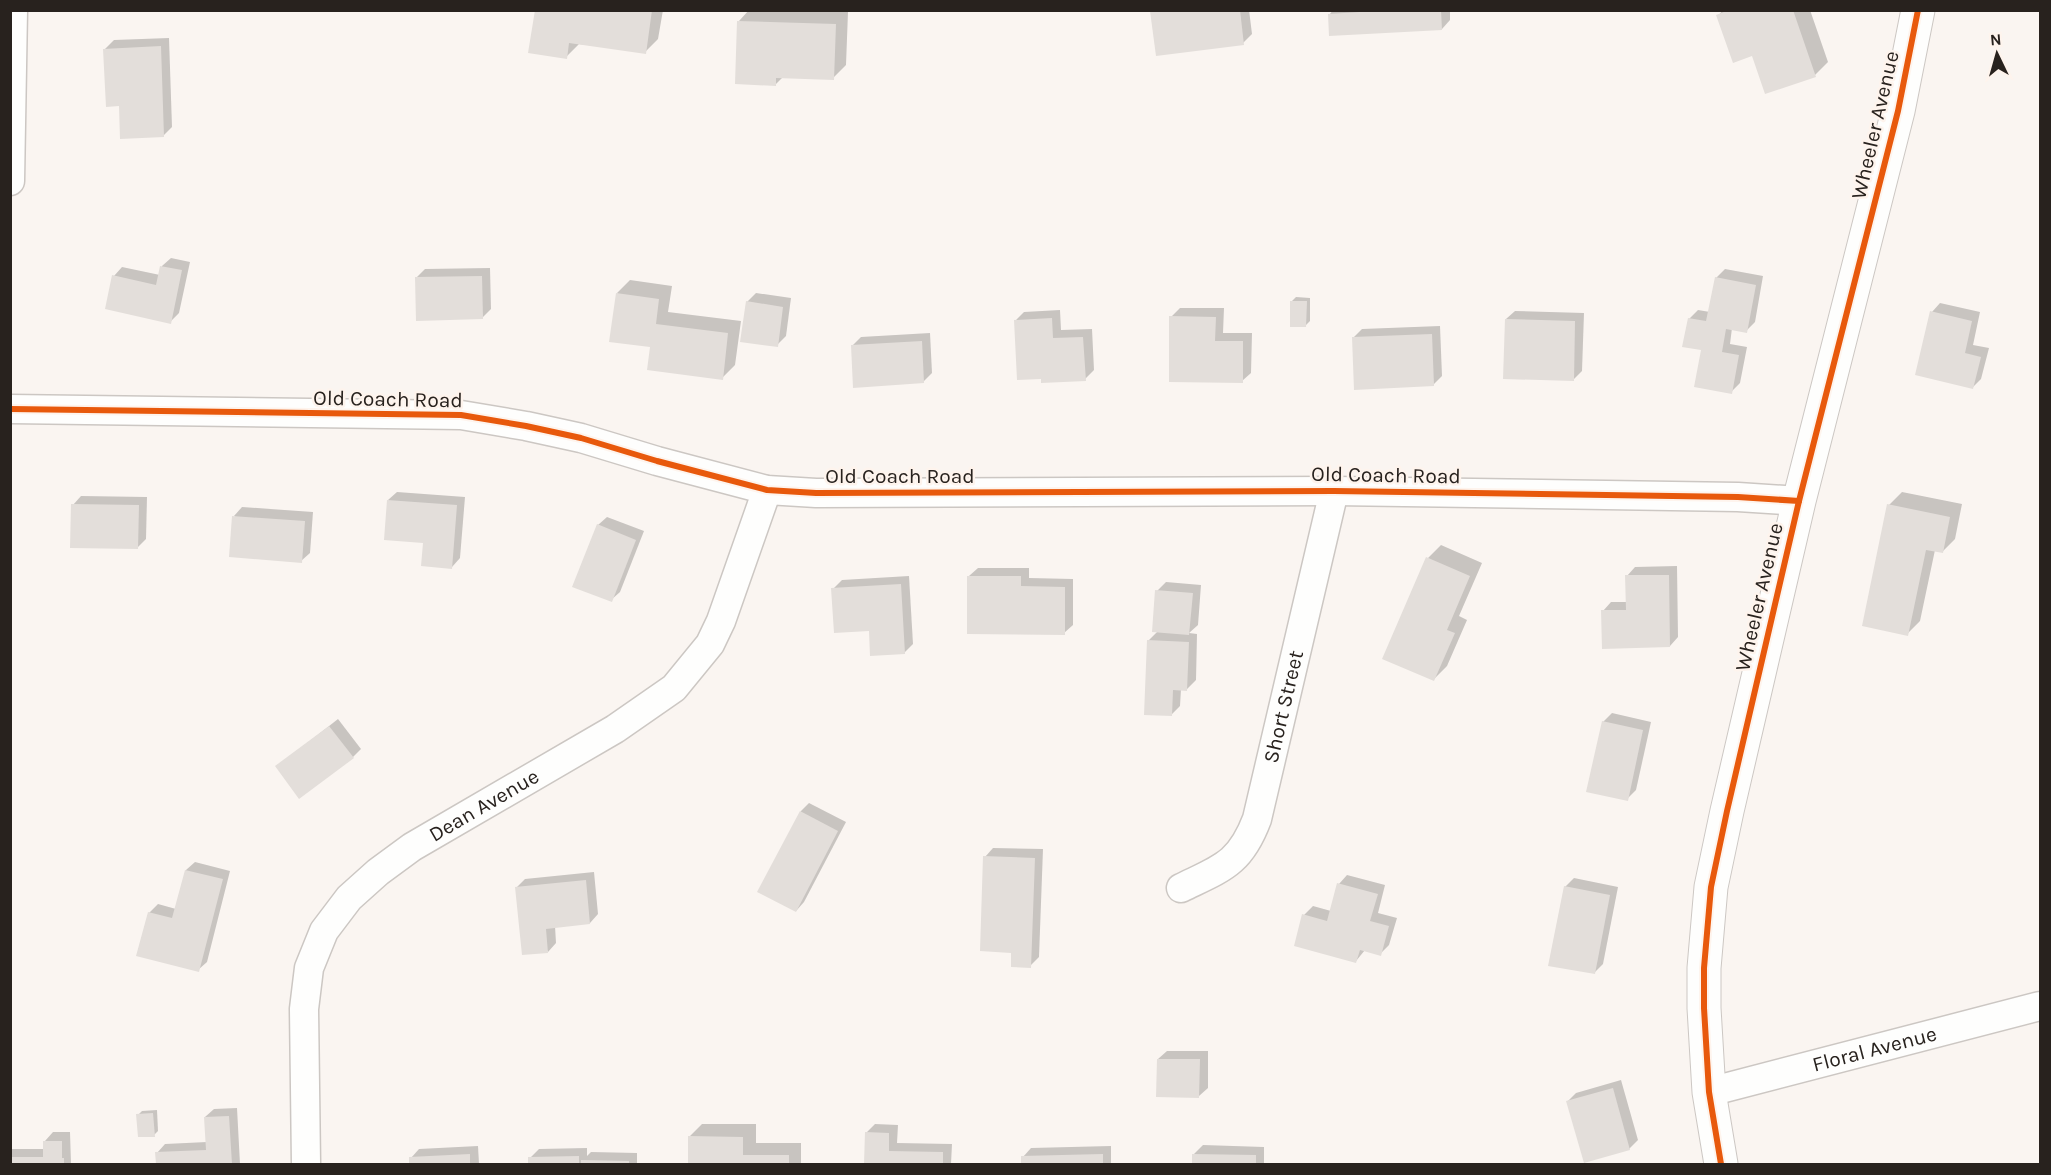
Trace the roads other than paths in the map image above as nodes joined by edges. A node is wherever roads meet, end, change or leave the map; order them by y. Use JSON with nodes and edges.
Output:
{"nodes":[{"id":1,"x":13,"y":10,"type":"edge"},
{"id":2,"x":1918,"y":10,"type":"edge"},
{"id":3,"x":10,"y":181,"type":"edge"},
{"id":4,"x":10,"y":409,"type":"edge"},
{"id":5,"x":767,"y":490,"type":"junction"},
{"id":6,"x":1334,"y":491,"type":"junction"},
{"id":7,"x":1799,"y":501,"type":"junction"},
{"id":8,"x":1181,"y":888,"type":"dead end"},
{"id":9,"x":2040,"y":1006,"type":"edge"},
{"id":10,"x":1709,"y":1092,"type":"junction"},
{"id":11,"x":306,"y":1164,"type":"edge"},
{"id":12,"x":1721,"y":1164,"type":"edge"}],
"edges":[{"from":1,"to":3,"type":"street"},
{"from":2,"to":7,"type":"street","name":"Wheeler Avenue"},
{"from":4,"to":5,"type":"street","name":"Old Coach Road"},
{"from":5,"to":6,"type":"street","name":"Old Coach Road"},
{"from":5,"to":11,"type":"street","name":"Dean Avenue"},
{"from":6,"to":7,"type":"street","name":"Old Coach Road"},
{"from":6,"to":8,"type":"street","name":"Short Street"},
{"from":7,"to":10,"type":"street","name":"Wheeler Avenue"},
{"from":9,"to":10,"type":"street","name":"Floral Avenue"},
{"from":10,"to":12,"type":"street","name":"Wheeler Avenue"}]}
